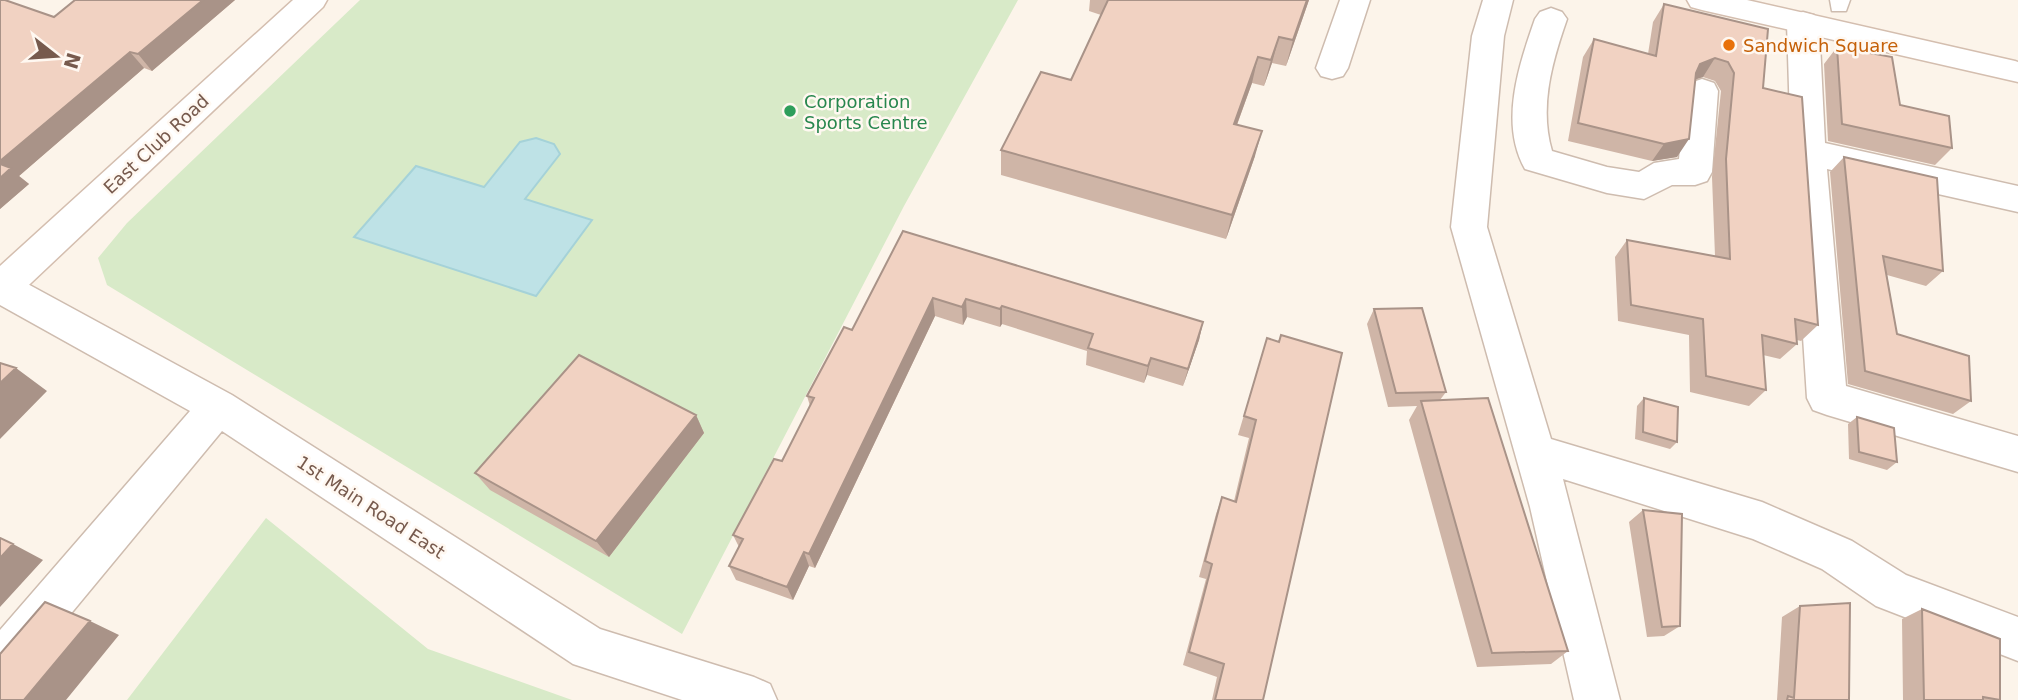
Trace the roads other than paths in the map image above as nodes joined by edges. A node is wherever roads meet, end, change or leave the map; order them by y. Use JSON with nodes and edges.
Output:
{"nodes":[{"id":1,"x":313,"y":0,"type":"edge"},
{"id":2,"x":1355,"y":0,"type":"edge"},
{"id":3,"x":1497,"y":0,"type":"edge"},
{"id":4,"x":1702,"y":0,"type":"edge"},
{"id":5,"x":1823,"y":7,"type":"edge"},
{"id":6,"x":1488,"y":36,"type":"junction"},
{"id":7,"x":2017,"y":60,"type":"edge"},
{"id":8,"x":1332,"y":68,"type":"dead end"},
{"id":9,"x":1702,"y":91,"type":"dead end"},
{"id":10,"x":1479,"y":136,"type":"junction"},
{"id":11,"x":1530,"y":139,"type":"junction"},
{"id":12,"x":1808,"y":152,"type":"junction"},
{"id":13,"x":2018,"y":199,"type":"edge"},
{"id":14,"x":1,"y":287,"type":"edge"},
{"id":15,"x":218,"y":407,"type":"junction"},
{"id":16,"x":1534,"y":452,"type":"junction"},
{"id":17,"x":2018,"y":454,"type":"edge"},
{"id":18,"x":2018,"y":639,"type":"edge"},
{"id":19,"x":0,"y":664,"type":"edge"},
{"id":20,"x":754,"y":700,"type":"edge"},
{"id":21,"x":1597,"y":700,"type":"edge"}],
"edges":[{"from":1,"to":14,"type":"street","name":"East Club Road"},
{"from":2,"to":8,"type":"street"},
{"from":3,"to":6,"type":"street"},
{"from":4,"to":5,"type":"street"},
{"from":5,"to":7,"type":"street"},
{"from":5,"to":12,"type":"street"},
{"from":6,"to":10,"type":"street"},
{"from":6,"to":11,"type":"street"},
{"from":9,"to":11,"type":"street"},
{"from":10,"to":11,"type":"street"},
{"from":10,"to":16,"type":"street"},
{"from":12,"to":13,"type":"street"},
{"from":12,"to":17,"type":"street"},
{"from":14,"to":15,"type":"street","name":"1st Main Road East"},
{"from":15,"to":19,"type":"street"},
{"from":15,"to":20,"type":"street","name":"1st Main Road East"},
{"from":16,"to":18,"type":"street"},
{"from":16,"to":21,"type":"street"}]}
